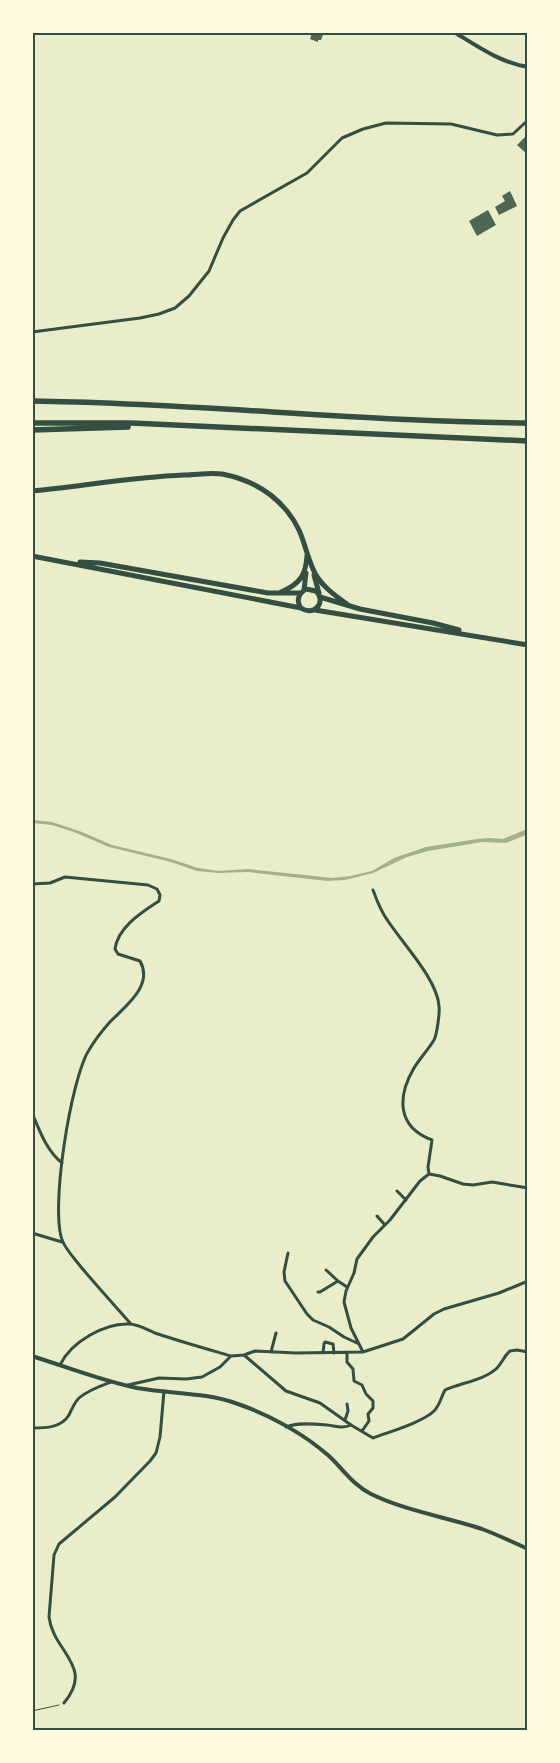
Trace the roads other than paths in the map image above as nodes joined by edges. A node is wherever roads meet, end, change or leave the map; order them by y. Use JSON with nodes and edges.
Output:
{"nodes":[{"id":1,"x":454,"y":32,"type":"edge"},
{"id":2,"x":528,"y":68,"type":"edge"},
{"id":3,"x":528,"y":120,"type":"edge"},
{"id":4,"x":32,"y":332,"type":"edge"},
{"id":5,"x":32,"y":401,"type":"edge"},
{"id":6,"x":32,"y":423,"type":"edge"},
{"id":7,"x":528,"y":423,"type":"edge"},
{"id":8,"x":171,"y":426,"type":"junction"},
{"id":9,"x":32,"y":430,"type":"edge"},
{"id":10,"x":528,"y":442,"type":"edge"},
{"id":11,"x":32,"y":491,"type":"edge"},
{"id":12,"x":307,"y":552,"type":"junction"},
{"id":13,"x":32,"y":556,"type":"edge"},
{"id":14,"x":59,"y":561,"type":"junction"},
{"id":15,"x":306,"y":570,"type":"junction"},
{"id":16,"x":313,"y":571,"type":"junction"},
{"id":17,"x":302,"y":592,"type":"junction"},
{"id":18,"x":279,"y":593,"type":"junction"},
{"id":19,"x":320,"y":595,"type":"junction"},
{"id":20,"x":347,"y":604,"type":"junction"},
{"id":21,"x":301,"y":608,"type":"junction"},
{"id":22,"x":315,"y":610,"type":"junction"},
{"id":23,"x":481,"y":637,"type":"junction"},
{"id":24,"x":528,"y":645,"type":"edge"},
{"id":25,"x":32,"y":884,"type":"edge"},
{"id":26,"x":373,"y":890,"type":"dead end"},
{"id":27,"x":32,"y":1113,"type":"edge"},
{"id":28,"x":62,"y":1163,"type":"junction"},
{"id":29,"x":429,"y":1174,"type":"junction"},
{"id":30,"x":528,"y":1188,"type":"edge"},
{"id":31,"x":397,"y":1191,"type":"dead end"},
{"id":32,"x":406,"y":1200,"type":"junction"},
{"id":33,"x":377,"y":1216,"type":"dead end"},
{"id":34,"x":385,"y":1225,"type":"junction"},
{"id":35,"x":32,"y":1233,"type":"edge"},
{"id":36,"x":63,"y":1242,"type":"junction"},
{"id":37,"x":288,"y":1253,"type":"dead end"},
{"id":38,"x":326,"y":1270,"type":"dead end"},
{"id":39,"x":338,"y":1281,"type":"junction"},
{"id":40,"x":528,"y":1281,"type":"edge"},
{"id":41,"x":347,"y":1287,"type":"junction"},
{"id":42,"x":318,"y":1292,"type":"dead end"},
{"id":43,"x":131,"y":1324,"type":"junction"},
{"id":44,"x":276,"y":1333,"type":"dead end"},
{"id":45,"x":358,"y":1344,"type":"junction"},
{"id":46,"x":271,"y":1352,"type":"junction"},
{"id":47,"x":363,"y":1352,"type":"junction"},
{"id":48,"x":528,"y":1352,"type":"edge"},
{"id":49,"x":323,"y":1353,"type":"junction"},
{"id":50,"x":334,"y":1353,"type":"junction"},
{"id":51,"x":347,"y":1353,"type":"junction"},
{"id":52,"x":244,"y":1355,"type":"junction"},
{"id":53,"x":32,"y":1356,"type":"edge"},
{"id":54,"x":231,"y":1356,"type":"junction"},
{"id":55,"x":60,"y":1364,"type":"junction"},
{"id":56,"x":112,"y":1382,"type":"junction"},
{"id":57,"x":126,"y":1386,"type":"junction"},
{"id":58,"x":164,"y":1391,"type":"junction"},
{"id":59,"x":347,"y":1404,"type":"dead end"},
{"id":60,"x":344,"y":1420,"type":"junction"},
{"id":61,"x":351,"y":1425,"type":"junction"},
{"id":62,"x":286,"y":1427,"type":"junction"},
{"id":63,"x":32,"y":1428,"type":"edge"},
{"id":64,"x":362,"y":1432,"type":"junction"},
{"id":65,"x":528,"y":1549,"type":"edge"},
{"id":66,"x":64,"y":1703,"type":"road end"}],
"edges":[{"from":1,"to":2,"type":"street"},
{"from":3,"to":4,"type":"street"},
{"from":5,"to":7,"type":"highway"},
{"from":6,"to":8,"type":"highway"},
{"from":8,"to":9,"type":"highway"},
{"from":8,"to":10,"type":"highway"},
{"from":11,"to":12,"type":"main road"},
{"from":12,"to":15,"type":"main road"},
{"from":12,"to":16,"type":"main road"},
{"from":13,"to":14,"type":"main road"},
{"from":14,"to":18,"type":"main road"},
{"from":14,"to":21,"type":"main road"},
{"from":15,"to":17,"type":"main road"},
{"from":15,"to":18,"type":"main road"},
{"from":16,"to":19,"type":"main road"},
{"from":16,"to":20,"type":"main road"},
{"from":17,"to":18,"type":"main road"},
{"from":17,"to":19,"type":"main road"},
{"from":17,"to":21,"type":"main road"},
{"from":19,"to":20,"type":"main road"},
{"from":19,"to":22,"type":"main road"},
{"from":20,"to":23,"type":"main road"},
{"from":21,"to":22,"type":"main road"},
{"from":22,"to":23,"type":"main road"},
{"from":23,"to":24,"type":"main road"},
{"from":25,"to":28,"type":"street"},
{"from":26,"to":29,"type":"street"},
{"from":27,"to":28,"type":"street"},
{"from":28,"to":36,"type":"street"},
{"from":29,"to":30,"type":"street"},
{"from":29,"to":32,"type":"street"},
{"from":31,"to":32,"type":"street"},
{"from":32,"to":34,"type":"street"},
{"from":33,"to":34,"type":"street"},
{"from":34,"to":41,"type":"street"},
{"from":35,"to":36,"type":"street"},
{"from":36,"to":43,"type":"street"},
{"from":37,"to":45,"type":"street"},
{"from":38,"to":39,"type":"street"},
{"from":39,"to":41,"type":"street"},
{"from":39,"to":42,"type":"street"},
{"from":40,"to":47,"type":"street"},
{"from":41,"to":45,"type":"street"},
{"from":43,"to":54,"type":"street"},
{"from":43,"to":55,"type":"street"},
{"from":44,"to":46,"type":"street"},
{"from":45,"to":47,"type":"street"},
{"from":46,"to":49,"type":"street"},
{"from":46,"to":52,"type":"street"},
{"from":47,"to":51,"type":"street"},
{"from":48,"to":64,"type":"street"},
{"from":49,"to":50,"type":"street"},
{"from":49,"to":50,"type":"street"},
{"from":50,"to":51,"type":"street"},
{"from":51,"to":64,"type":"street"},
{"from":52,"to":54,"type":"street"},
{"from":52,"to":60,"type":"street"},
{"from":53,"to":55,"type":"street"},
{"from":54,"to":57,"type":"street"},
{"from":55,"to":56,"type":"street"},
{"from":56,"to":57,"type":"street"},
{"from":56,"to":63,"type":"street"},
{"from":57,"to":58,"type":"street"},
{"from":58,"to":62,"type":"street"},
{"from":58,"to":66,"type":"street"},
{"from":59,"to":60,"type":"street"},
{"from":60,"to":61,"type":"street"},
{"from":61,"to":62,"type":"street"},
{"from":61,"to":64,"type":"street"},
{"from":62,"to":65,"type":"street"}]}
